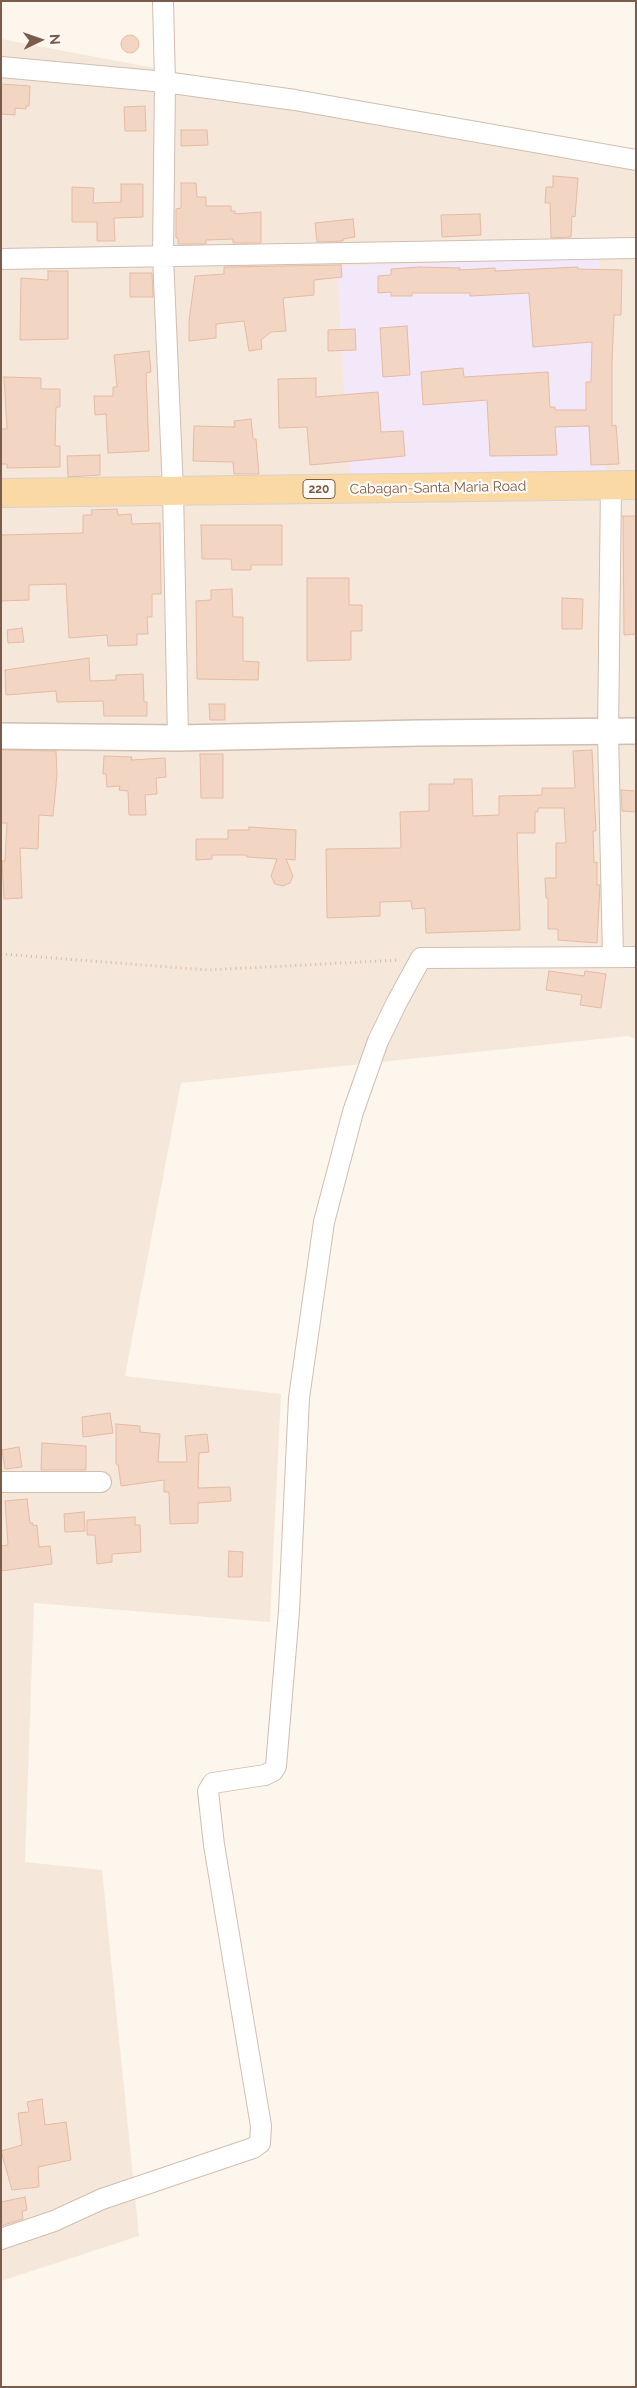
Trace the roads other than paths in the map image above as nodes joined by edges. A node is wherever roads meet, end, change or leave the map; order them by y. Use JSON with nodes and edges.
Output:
{"nodes":[{"id":1,"x":163,"y":1,"type":"edge"},
{"id":2,"x":1,"y":67,"type":"edge"},
{"id":3,"x":165,"y":82,"type":"junction"},
{"id":4,"x":636,"y":160,"type":"edge"},
{"id":5,"x":636,"y":248,"type":"edge"},
{"id":6,"x":163,"y":256,"type":"junction"},
{"id":7,"x":1,"y":259,"type":"edge"},
{"id":8,"x":623,"y":485,"type":"edge"},
{"id":9,"x":173,"y":491,"type":"junction"},
{"id":10,"x":1,"y":493,"type":"edge"},
{"id":11,"x":636,"y":731,"type":"edge"},
{"id":12,"x":608,"y":733,"type":"junction"},
{"id":13,"x":1,"y":736,"type":"edge"},
{"id":14,"x":178,"y":738,"type":"junction"},
{"id":15,"x":613,"y":956,"type":"junction"},
{"id":16,"x":636,"y":957,"type":"edge"},
{"id":17,"x":1,"y":1482,"type":"edge"},
{"id":18,"x":101,"y":1482,"type":"dead end"},
{"id":19,"x":1,"y":2239,"type":"edge"}],
"edges":[{"from":1,"to":3,"type":"street"},
{"from":2,"to":3,"type":"street"},
{"from":3,"to":4,"type":"street"},
{"from":3,"to":6,"type":"street"},
{"from":5,"to":6,"type":"street"},
{"from":6,"to":7,"type":"street"},
{"from":6,"to":9,"type":"street"},
{"from":8,"to":9,"type":"main road","name":"Cabagan-Santa Maria Road","number":"220"},
{"from":8,"to":12,"type":"street"},
{"from":9,"to":10,"type":"main road","name":"Cabagan-Santa Maria Road","number":"220"},
{"from":9,"to":14,"type":"street"},
{"from":11,"to":12,"type":"street"},
{"from":12,"to":14,"type":"street"},
{"from":12,"to":15,"type":"street"},
{"from":13,"to":14,"type":"street"},
{"from":15,"to":16,"type":"street"},
{"from":15,"to":19,"type":"street"},
{"from":17,"to":18,"type":"street"}]}
